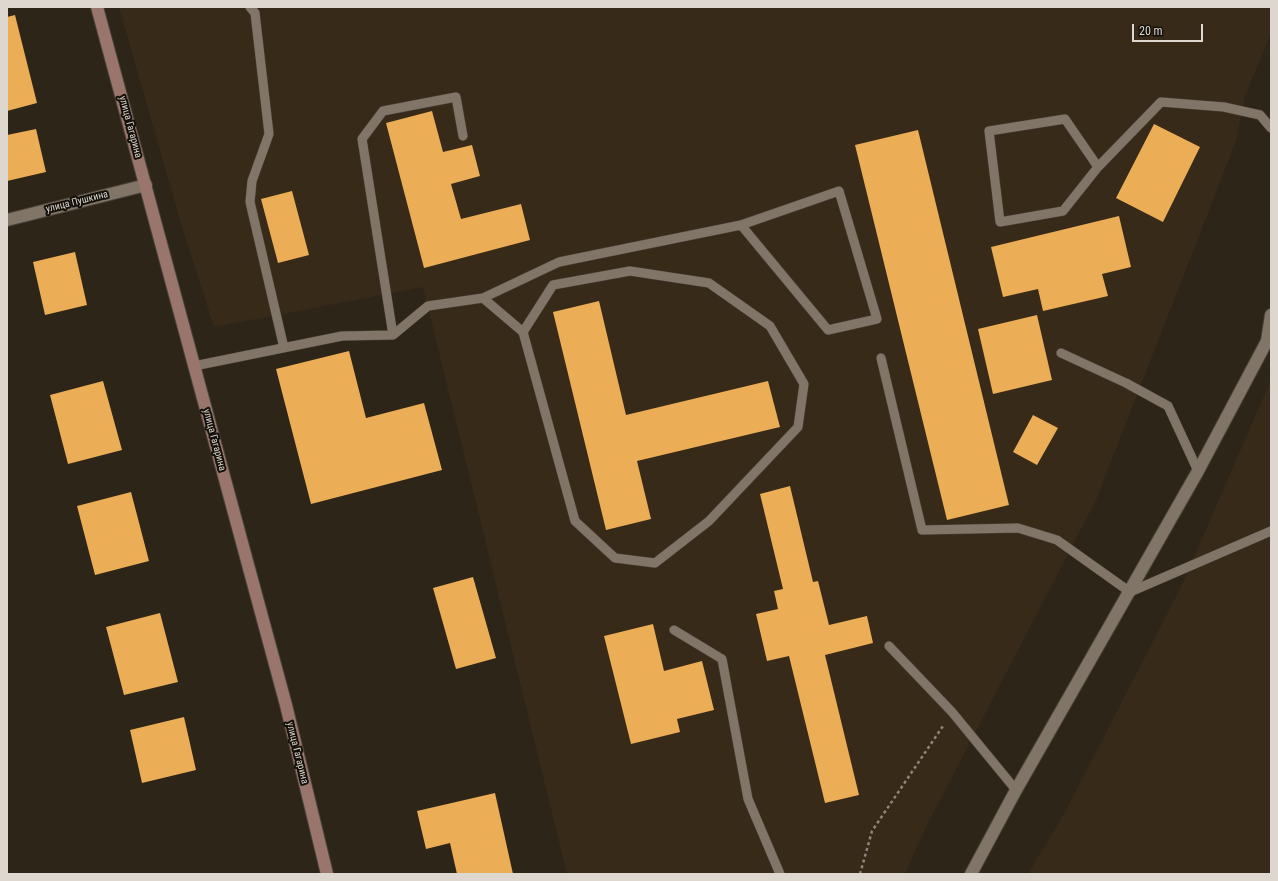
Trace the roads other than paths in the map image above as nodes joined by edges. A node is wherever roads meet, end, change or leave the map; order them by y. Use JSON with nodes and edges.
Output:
{"nodes":[{"id":1,"x":97,"y":7,"type":"edge"},
{"id":2,"x":250,"y":7,"type":"edge"},
{"id":3,"x":1271,"y":128,"type":"edge"},
{"id":4,"x":463,"y":136,"type":"dead end"},
{"id":5,"x":1098,"y":167,"type":"junction"},
{"id":6,"x":146,"y":185,"type":"junction"},
{"id":7,"x":7,"y":220,"type":"edge"},
{"id":8,"x":741,"y":225,"type":"junction"},
{"id":9,"x":483,"y":298,"type":"junction"},
{"id":10,"x":1271,"y":315,"type":"edge"},
{"id":11,"x":522,"y":332,"type":"junction"},
{"id":12,"x":394,"y":335,"type":"junction"},
{"id":13,"x":1269,"y":339,"type":"edge"},
{"id":14,"x":284,"y":348,"type":"junction"},
{"id":15,"x":1061,"y":353,"type":"dead end"},
{"id":16,"x":881,"y":358,"type":"dead end"},
{"id":17,"x":194,"y":366,"type":"junction"},
{"id":18,"x":1198,"y":471,"type":"junction"},
{"id":19,"x":1271,"y":531,"type":"edge"},
{"id":20,"x":1130,"y":592,"type":"junction"},
{"id":21,"x":674,"y":630,"type":"dead end"},
{"id":22,"x":889,"y":646,"type":"dead end"},
{"id":23,"x":1016,"y":790,"type":"junction"},
{"id":24,"x":327,"y":874,"type":"edge"},
{"id":25,"x":780,"y":874,"type":"edge"},
{"id":26,"x":971,"y":874,"type":"edge"}],
"edges":[{"from":1,"to":6,"type":"main road","name":"улица Гагарина"},
{"from":2,"to":14,"type":"lane"},
{"from":3,"to":5,"type":"lane"},
{"from":4,"to":12,"type":"lane"},
{"from":5,"to":5,"type":"lane"},
{"from":6,"to":7,"type":"street","name":"улица Пушкина"},
{"from":6,"to":17,"type":"main road","name":"улица Гагарина"},
{"from":8,"to":8,"type":"lane"},
{"from":8,"to":9,"type":"lane"},
{"from":9,"to":11,"type":"lane"},
{"from":9,"to":12,"type":"lane"},
{"from":10,"to":13,"type":"street"},
{"from":11,"to":11,"type":"lane"},
{"from":12,"to":14,"type":"lane"},
{"from":13,"to":18,"type":"street"},
{"from":14,"to":17,"type":"lane"},
{"from":15,"to":18,"type":"lane"},
{"from":16,"to":20,"type":"lane"},
{"from":17,"to":24,"type":"main road","name":"улица Гагарина"},
{"from":18,"to":20,"type":"street"},
{"from":19,"to":20,"type":"lane"},
{"from":20,"to":23,"type":"street"},
{"from":21,"to":25,"type":"lane"},
{"from":22,"to":23,"type":"lane"},
{"from":23,"to":26,"type":"street"}]}
